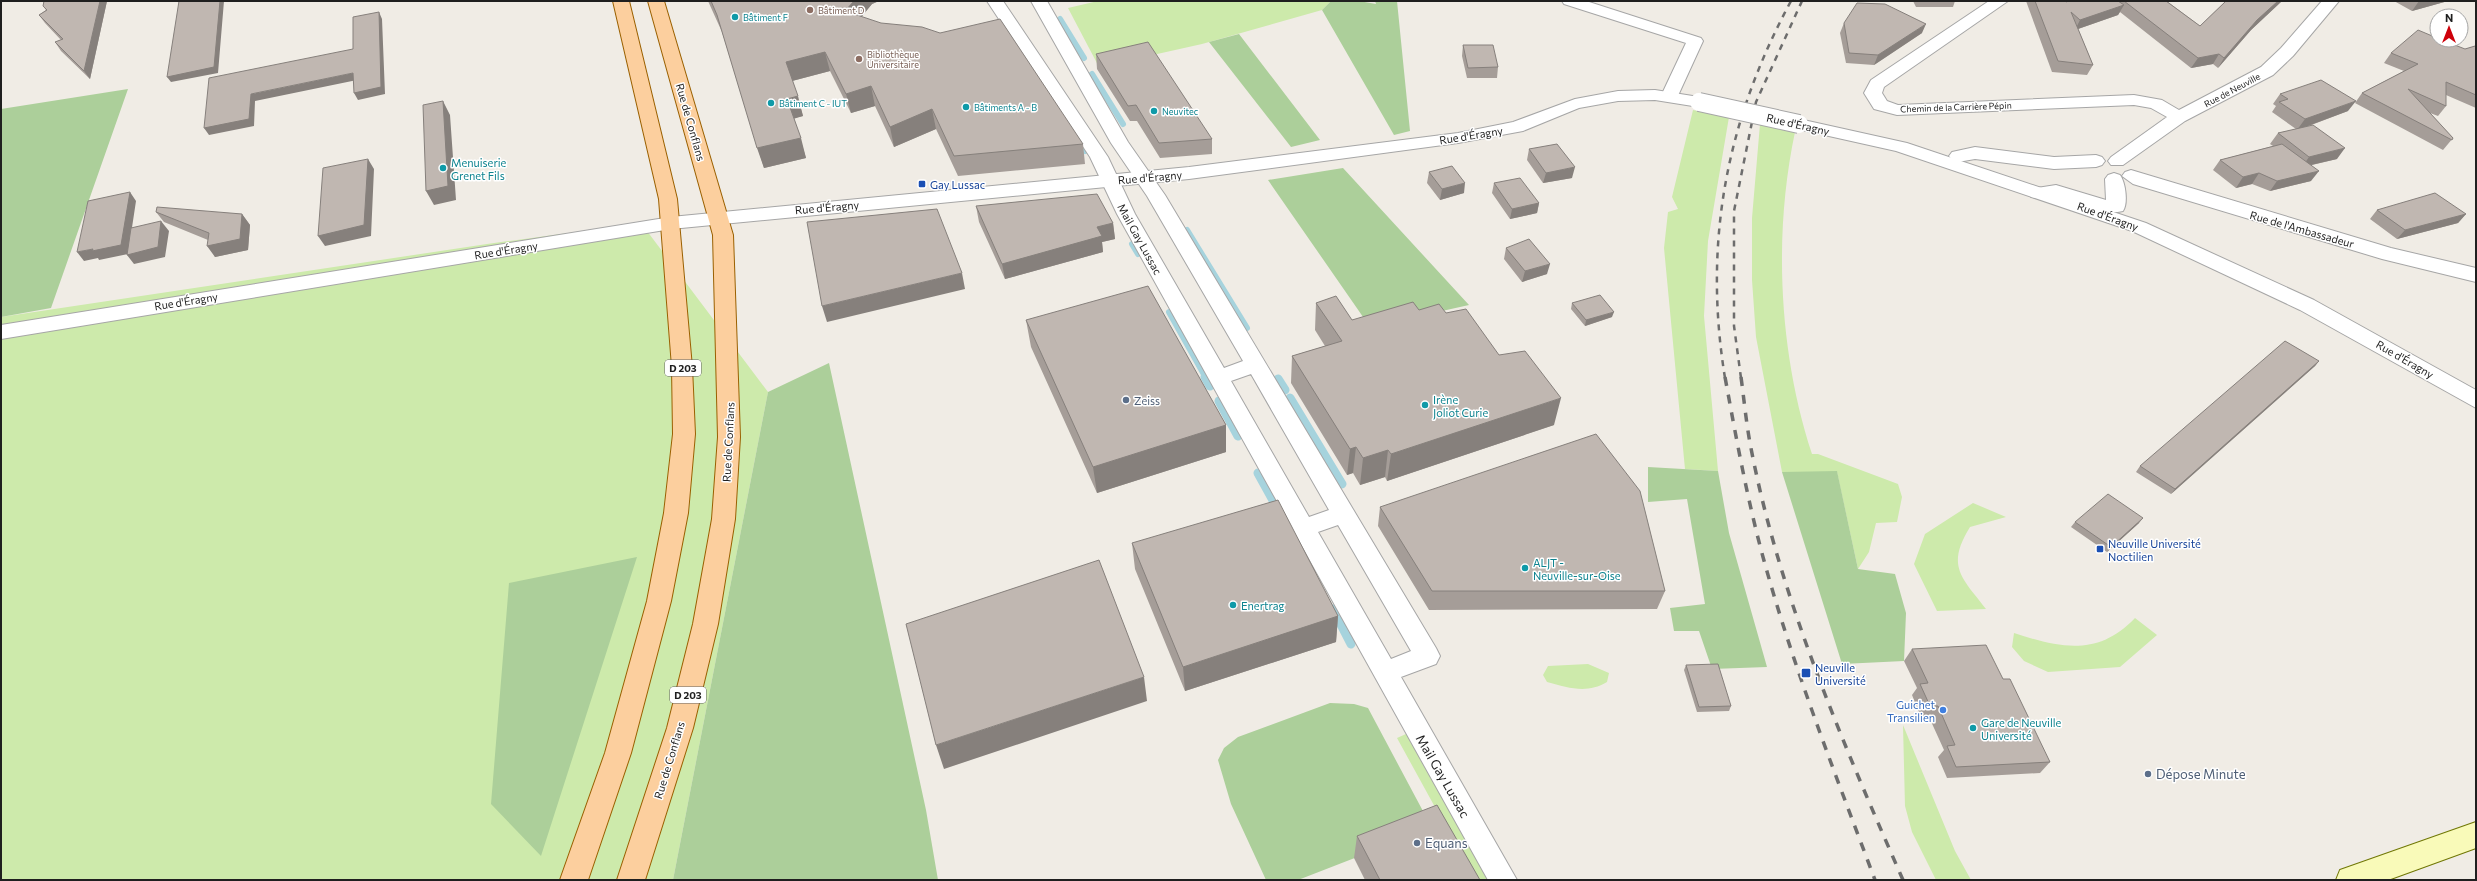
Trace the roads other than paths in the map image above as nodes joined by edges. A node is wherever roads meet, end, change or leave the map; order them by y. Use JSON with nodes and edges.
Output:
{"nodes":[{"id":1,"x":621,"y":1,"type":"edge"},
{"id":2,"x":656,"y":1,"type":"edge"},
{"id":3,"x":995,"y":1,"type":"edge"},
{"id":4,"x":1039,"y":1,"type":"edge"},
{"id":5,"x":1570,"y":1,"type":"edge"},
{"id":6,"x":2000,"y":1,"type":"edge"},
{"id":7,"x":2331,"y":1,"type":"edge"},
{"id":8,"x":1670,"y":96,"type":"junction"},
{"id":9,"x":2180,"y":117,"type":"junction"},
{"id":10,"x":1901,"y":147,"type":"junction"},
{"id":11,"x":1958,"y":156,"type":"junction"},
{"id":12,"x":2096,"y":161,"type":"junction"},
{"id":13,"x":2117,"y":161,"type":"junction"},
{"id":14,"x":1143,"y":177,"type":"junction"},
{"id":15,"x":2122,"y":178,"type":"junction"},
{"id":16,"x":1109,"y":180,"type":"junction"},
{"id":17,"x":2038,"y":192,"type":"junction"},
{"id":18,"x":2116,"y":207,"type":"junction"},
{"id":19,"x":719,"y":217,"type":"junction"},
{"id":20,"x":671,"y":223,"type":"junction"},
{"id":21,"x":2476,"y":275,"type":"edge"},
{"id":22,"x":2269,"y":285,"type":"junction"},
{"id":23,"x":1,"y":332,"type":"edge"},
{"id":24,"x":1256,"y":365,"type":"junction"},
{"id":25,"x":1219,"y":377,"type":"junction"},
{"id":26,"x":2476,"y":400,"type":"edge"},
{"id":27,"x":1344,"y":514,"type":"junction"},
{"id":28,"x":1302,"y":528,"type":"junction"},
{"id":29,"x":1385,"y":672,"type":"junction"},
{"id":30,"x":2476,"y":835,"type":"edge"},
{"id":31,"x":574,"y":880,"type":"edge"},
{"id":32,"x":631,"y":880,"type":"edge"},
{"id":33,"x":1503,"y":880,"type":"edge"},
{"id":34,"x":2350,"y":880,"type":"edge"}],
"edges":[{"from":1,"to":20,"type":"main road","number":"D 203"},
{"from":2,"to":19,"type":"main road","name":"Rue de Conflans","number":"D 203"},
{"from":3,"to":16,"type":"street","name":"Mail Gay Lussac"},
{"from":4,"to":14,"type":"street"},
{"from":5,"to":8,"type":"street"},
{"from":6,"to":9,"type":"street","name":"Chemin de la Carrière Pépin"},
{"from":7,"to":9,"type":"street","name":"Rue de Neuville"},
{"from":8,"to":10,"type":"street","name":"Rue d'Éragny","bridge":true},
{"from":8,"to":14,"type":"street","name":"Rue d'Éragny"},
{"from":9,"to":13,"type":"street","name":"Rue de Neuville"},
{"from":10,"to":11,"type":"street"},
{"from":10,"to":17,"type":"street","name":"Rue d'Éragny"},
{"from":11,"to":12,"type":"street"},
{"from":11,"to":18,"type":"street","name":"Rue d'Éragny"},
{"from":12,"to":13,"type":"street"},
{"from":12,"to":15,"type":"street","name":"Rue de l'Ambassadeur"},
{"from":13,"to":15,"type":"street"},
{"from":14,"to":16,"type":"street","name":"Rue d'Éragny"},
{"from":14,"to":24,"type":"street"},
{"from":15,"to":18,"type":"street"},
{"from":15,"to":21,"type":"street","name":"Rue de l'Ambassadeur"},
{"from":16,"to":19,"type":"street","name":"Rue d'Éragny"},
{"from":16,"to":25,"type":"street","name":"Mail Gay Lussac"},
{"from":17,"to":18,"type":"street"},
{"from":17,"to":22,"type":"street","name":"Rue d'Éragny"},
{"from":18,"to":22,"type":"street","name":"Rue d'Éragny"},
{"from":19,"to":20,"type":"street","name":"Rue d'Éragny"},
{"from":19,"to":32,"type":"main road","name":"Rue de Conflans","number":"D 203"},
{"from":20,"to":23,"type":"street","name":"Rue d'Éragny"},
{"from":20,"to":31,"type":"main road","number":"D 203"},
{"from":22,"to":26,"type":"street","name":"Rue d'Éragny"},
{"from":24,"to":25,"type":"street"},
{"from":24,"to":27,"type":"street"},
{"from":25,"to":28,"type":"street","name":"Mail Gay Lussac"},
{"from":27,"to":28,"type":"street"},
{"from":27,"to":29,"type":"street"},
{"from":28,"to":29,"type":"street","name":"Mail Gay Lussac"},
{"from":29,"to":33,"type":"street","name":"Mail Gay Lussac"},
{"from":30,"to":34,"type":"main road"}]}
